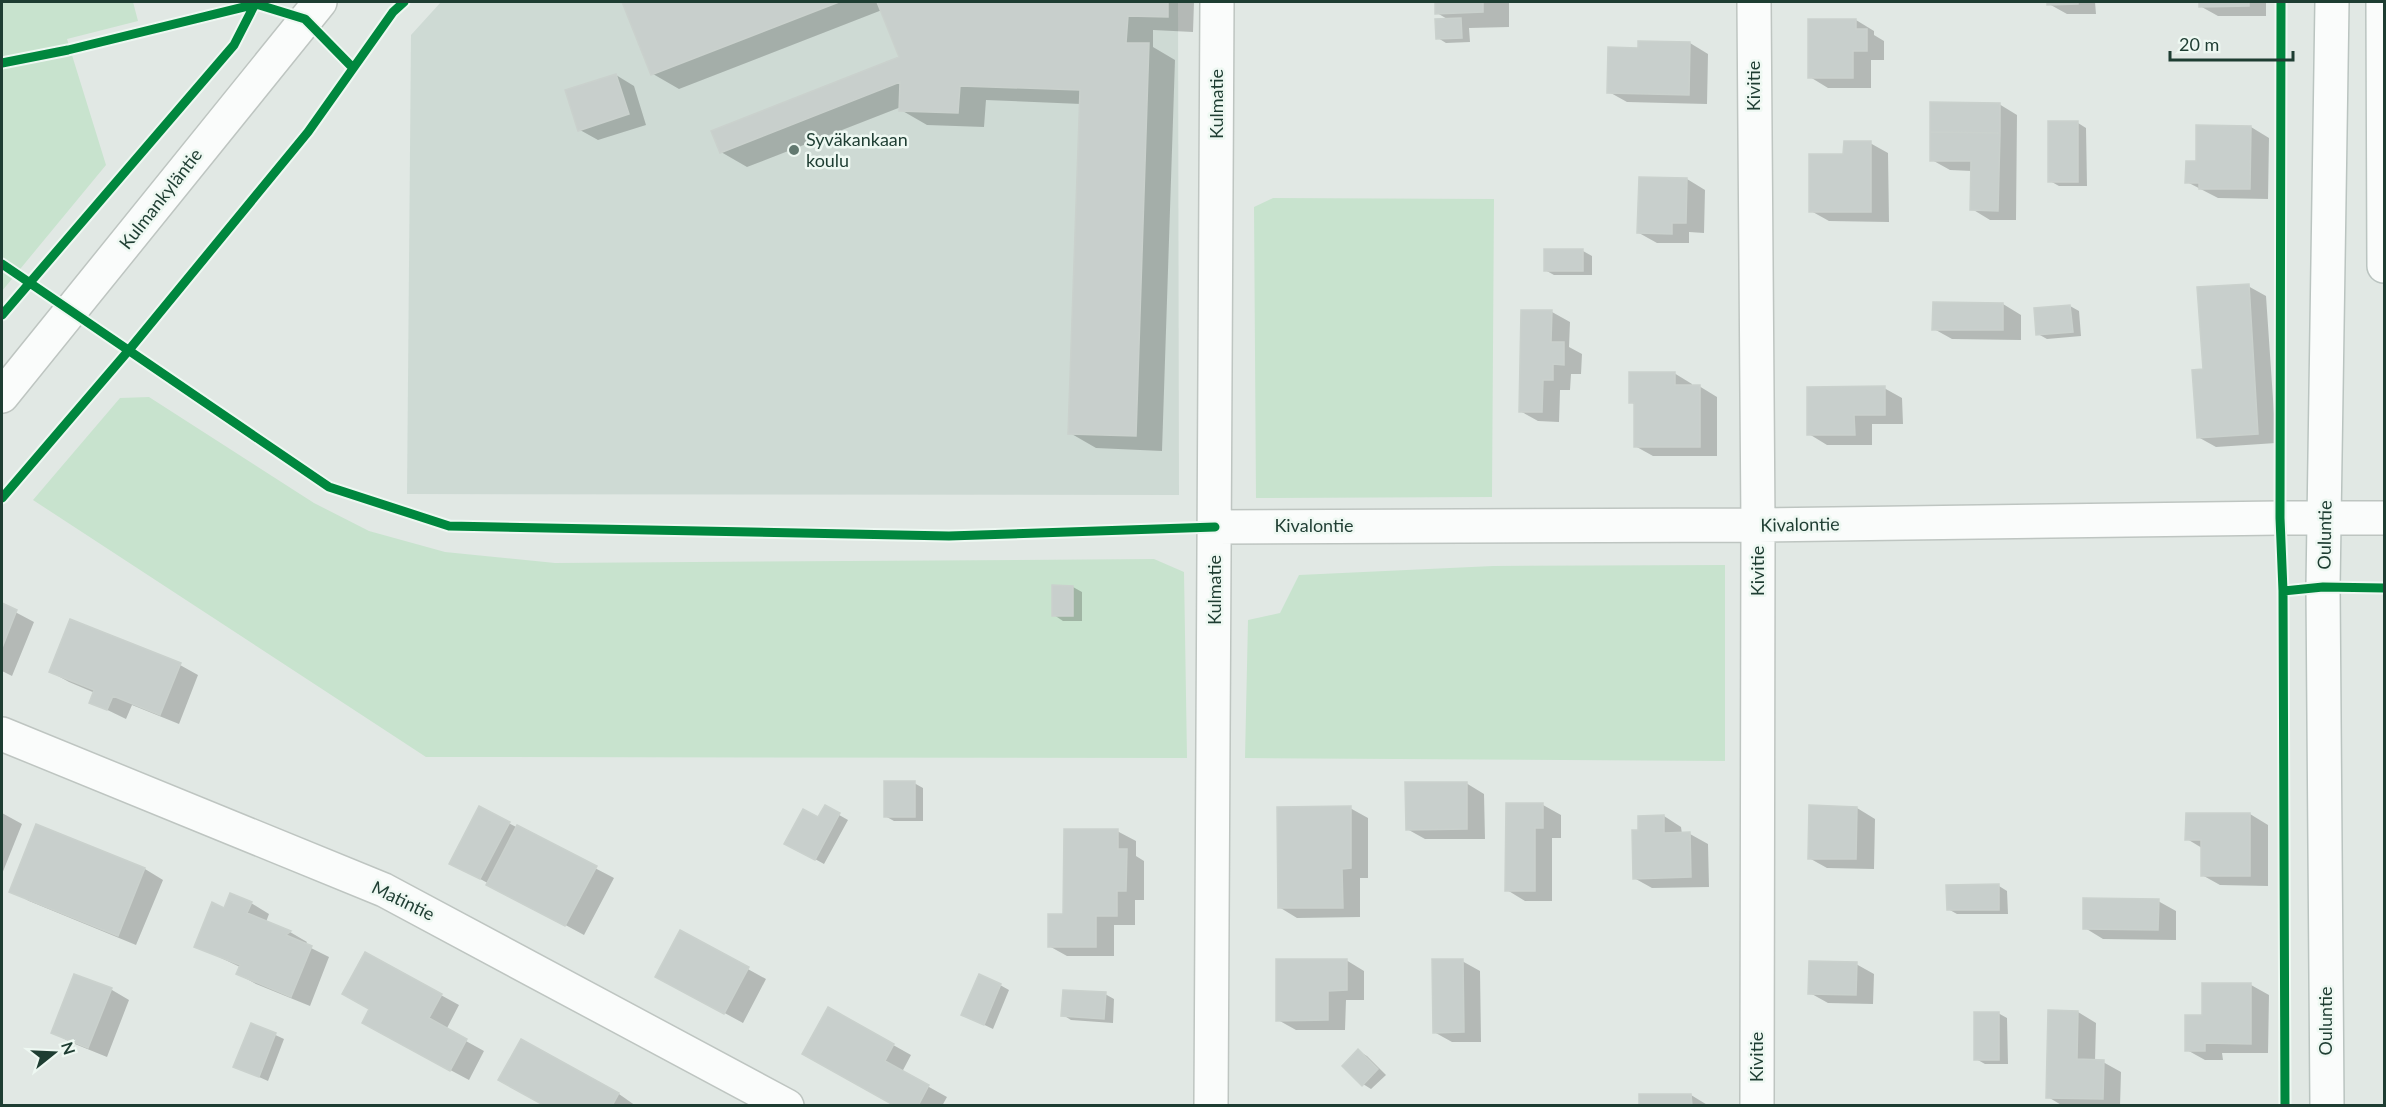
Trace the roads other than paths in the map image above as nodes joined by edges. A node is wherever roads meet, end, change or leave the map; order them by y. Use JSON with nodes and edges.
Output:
{"nodes":[{"id":1,"x":320,"y":2,"type":"edge"},
{"id":2,"x":1217,"y":2,"type":"edge"},
{"id":3,"x":1754,"y":2,"type":"edge"},
{"id":4,"x":2332,"y":2,"type":"edge"},
{"id":5,"x":2383,"y":2,"type":"edge"},
{"id":6,"x":2385,"y":266,"type":"edge"},
{"id":7,"x":2,"y":396,"type":"edge"},
{"id":8,"x":2325,"y":518,"type":"junction"},
{"id":9,"x":2385,"y":518,"type":"edge"},
{"id":10,"x":1758,"y":525,"type":"junction"},
{"id":11,"x":1215,"y":526,"type":"junction"},
{"id":12,"x":2,"y":734,"type":"edge"},
{"id":13,"x":787,"y":1106,"type":"edge"},
{"id":14,"x":1211,"y":1106,"type":"edge"},
{"id":15,"x":1757,"y":1106,"type":"edge"},
{"id":16,"x":2326,"y":1106,"type":"edge"}],
"edges":[{"from":1,"to":7,"type":"street","name":"Kulmankyläntie"},
{"from":2,"to":11,"type":"street","name":"Kulmatie"},
{"from":3,"to":10,"type":"street","name":"Kivitie"},
{"from":4,"to":8,"type":"street","name":"Ouluntie"},
{"from":5,"to":6,"type":"street"},
{"from":8,"to":9,"type":"street","name":"Kivalontie"},
{"from":8,"to":10,"type":"street","name":"Kivalontie"},
{"from":8,"to":16,"type":"street","name":"Ouluntie"},
{"from":10,"to":11,"type":"street","name":"Kivalontie"},
{"from":10,"to":15,"type":"street","name":"Kivitie"},
{"from":11,"to":14,"type":"street","name":"Kulmatie"},
{"from":12,"to":13,"type":"street","name":"Matintie"}]}
